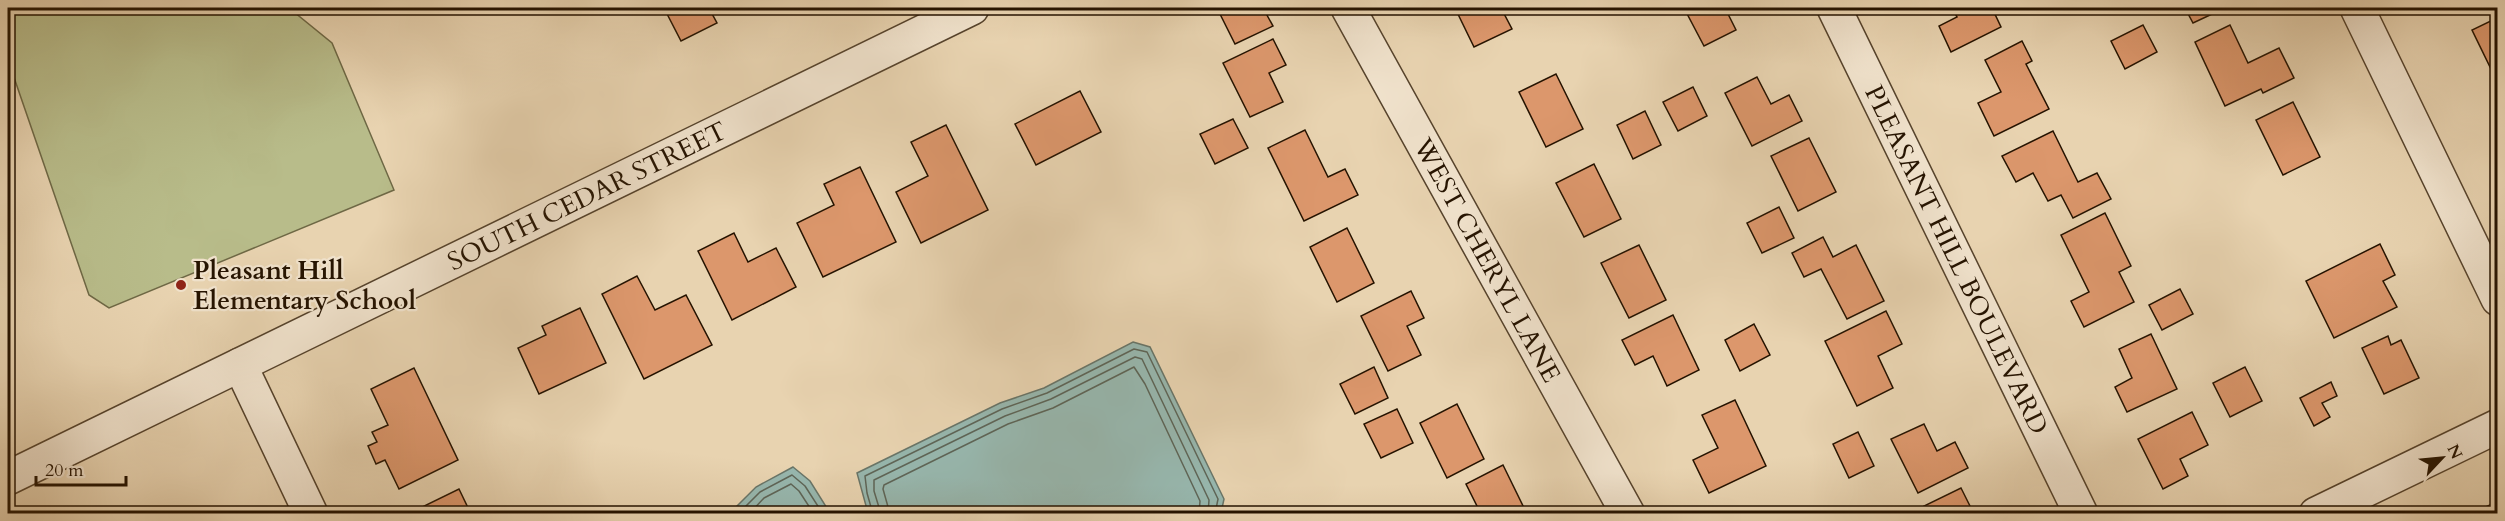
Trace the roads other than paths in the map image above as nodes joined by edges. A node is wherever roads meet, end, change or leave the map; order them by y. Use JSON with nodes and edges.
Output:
{"nodes":[{"id":1,"x":972,"y":8,"type":"edge"},
{"id":2,"x":1348,"y":8,"type":"edge"},
{"id":3,"x":1834,"y":8,"type":"edge"},
{"id":4,"x":2358,"y":8,"type":"edge"},
{"id":5,"x":2498,"y":299,"type":"edge"},
{"id":6,"x":240,"y":365,"type":"junction"},
{"id":7,"x":2498,"y":426,"type":"edge"},
{"id":8,"x":8,"y":478,"type":"edge"},
{"id":9,"x":311,"y":513,"type":"edge"},
{"id":10,"x":1628,"y":513,"type":"edge"},
{"id":11,"x":2081,"y":513,"type":"edge"},
{"id":12,"x":2316,"y":513,"type":"edge"}],
"edges":[{"from":1,"to":6,"type":"street","name":"SOUTH CEDAR STREET"},
{"from":2,"to":10,"type":"street","name":"WEST CHERYL LANE"},
{"from":3,"to":11,"type":"street","name":"PLEASANT HILL BOULEVARD"},
{"from":4,"to":5,"type":"street"},
{"from":6,"to":8,"type":"street","name":"SOUTH CEDAR STREET"},
{"from":6,"to":9,"type":"street"},
{"from":7,"to":12,"type":"street"}]}
